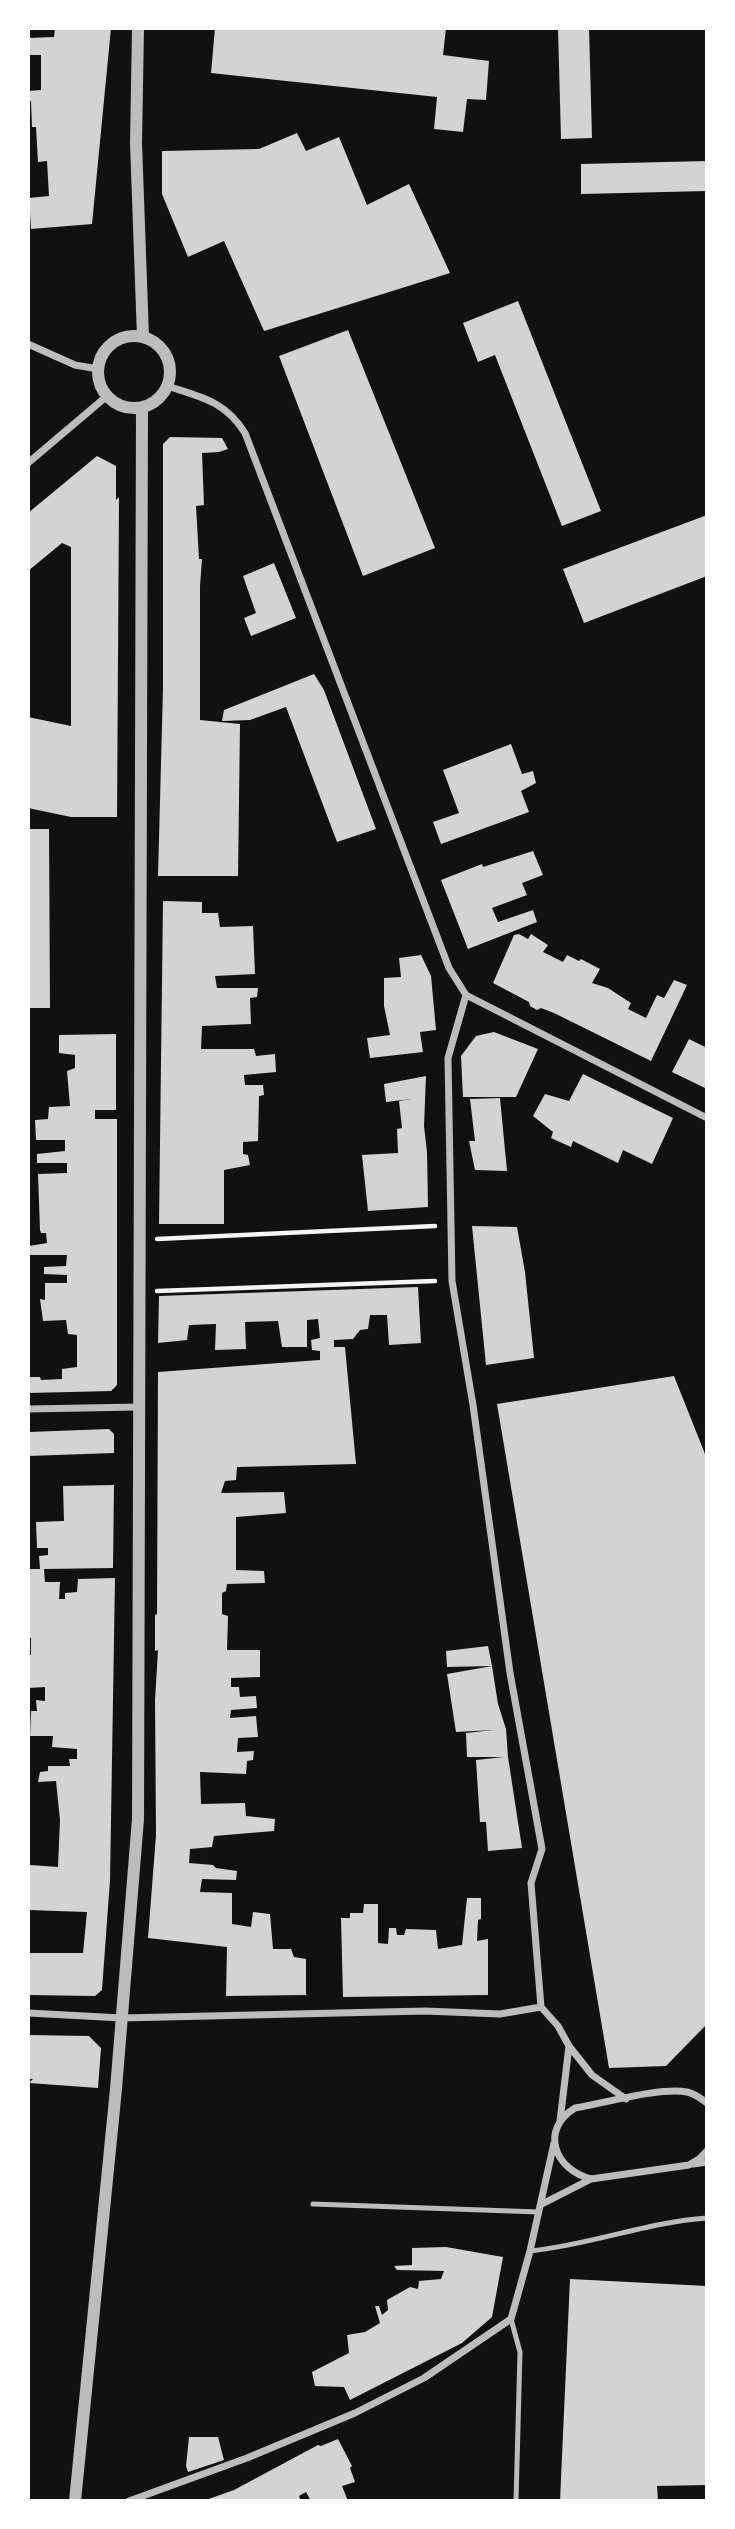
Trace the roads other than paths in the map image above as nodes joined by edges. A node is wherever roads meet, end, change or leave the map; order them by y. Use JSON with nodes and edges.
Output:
{"nodes":[{"id":1,"x":138,"y":28,"type":"edge"},
{"id":2,"x":143,"y":337,"type":"junction"},
{"id":3,"x":28,"y":344,"type":"edge"},
{"id":4,"x":98,"y":369,"type":"junction"},
{"id":5,"x":167,"y":386,"type":"junction"},
{"id":6,"x":107,"y":396,"type":"junction"},
{"id":7,"x":142,"y":407,"type":"junction"},
{"id":8,"x":28,"y":463,"type":"edge"},
{"id":9,"x":466,"y":996,"type":"junction"},
{"id":10,"x":707,"y":1118,"type":"edge"},
{"id":11,"x":139,"y":1407,"type":"junction"},
{"id":12,"x":28,"y":1409,"type":"edge"},
{"id":13,"x":541,"y":2007,"type":"junction"},
{"id":14,"x":28,"y":2013,"type":"edge"},
{"id":15,"x":122,"y":2018,"type":"junction"},
{"id":16,"x":569,"y":2046,"type":"junction"},
{"id":17,"x":626,"y":2099,"type":"junction"},
{"id":18,"x":707,"y":2103,"type":"edge"},
{"id":19,"x":560,"y":2122,"type":"junction"},
{"id":20,"x":554,"y":2143,"type":"junction"},
{"id":21,"x":707,"y":2151,"type":"edge"},
{"id":22,"x":707,"y":2162,"type":"edge"},
{"id":23,"x":689,"y":2165,"type":"junction"},
{"id":24,"x":591,"y":2179,"type":"junction"},
{"id":25,"x":313,"y":2204,"type":"dead end"},
{"id":26,"x":542,"y":2204,"type":"junction"},
{"id":27,"x":539,"y":2212,"type":"junction"},
{"id":28,"x":707,"y":2218,"type":"edge"},
{"id":29,"x":530,"y":2251,"type":"junction"},
{"id":30,"x":511,"y":2319,"type":"junction"},
{"id":31,"x":75,"y":2501,"type":"edge"},
{"id":32,"x":129,"y":2501,"type":"edge"},
{"id":33,"x":516,"y":2501,"type":"edge"}],
"edges":[{"from":1,"to":2,"type":"street"},
{"from":2,"to":4,"type":"street"},
{"from":2,"to":5,"type":"street"},
{"from":3,"to":4,"type":"street"},
{"from":4,"to":6,"type":"street"},
{"from":5,"to":7,"type":"street"},
{"from":5,"to":9,"type":"street"},
{"from":6,"to":7,"type":"street"},
{"from":6,"to":8,"type":"street"},
{"from":7,"to":11,"type":"street"},
{"from":9,"to":10,"type":"street"},
{"from":9,"to":13,"type":"street"},
{"from":11,"to":12,"type":"street"},
{"from":11,"to":15,"type":"street"},
{"from":13,"to":15,"type":"street"},
{"from":13,"to":16,"type":"street"},
{"from":14,"to":15,"type":"street"},
{"from":15,"to":31,"type":"street"},
{"from":16,"to":17,"type":"street"},
{"from":16,"to":19,"type":"street"},
{"from":17,"to":18,"type":"street"},
{"from":17,"to":19,"type":"street"},
{"from":19,"to":20,"type":"street"},
{"from":20,"to":24,"type":"street"},
{"from":20,"to":26,"type":"street"},
{"from":21,"to":23,"type":"street"},
{"from":22,"to":23,"type":"street"},
{"from":23,"to":24,"type":"street"},
{"from":24,"to":26,"type":"street"},
{"from":25,"to":27,"type":"lane"},
{"from":26,"to":27,"type":"street"},
{"from":27,"to":29,"type":"street"},
{"from":28,"to":29,"type":"lane"},
{"from":29,"to":30,"type":"street"},
{"from":30,"to":32,"type":"street"},
{"from":30,"to":33,"type":"lane"}]}
